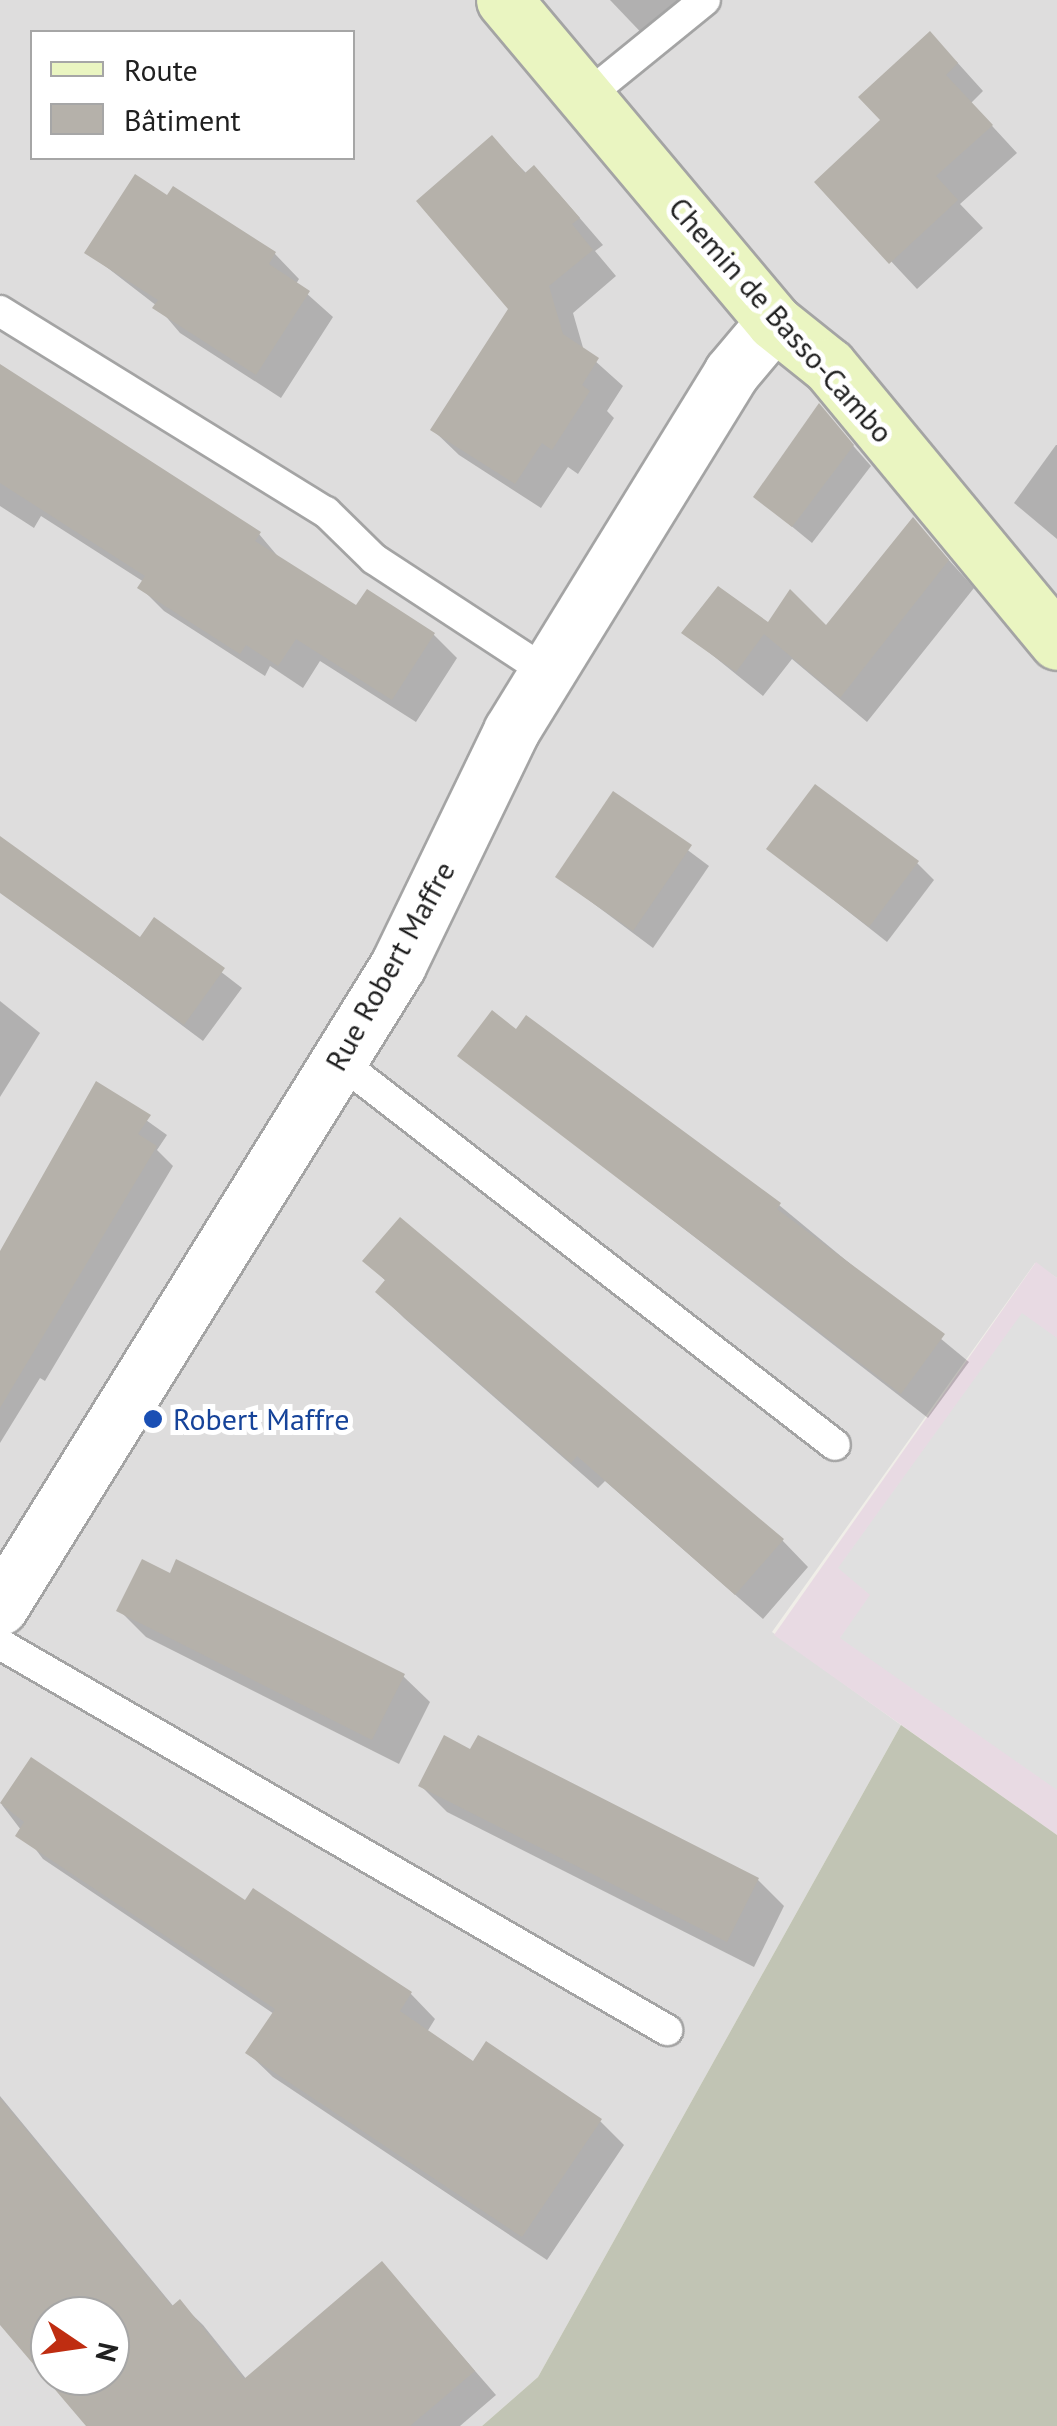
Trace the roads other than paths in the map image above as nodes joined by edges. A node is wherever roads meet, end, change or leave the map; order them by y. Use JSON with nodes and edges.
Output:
{"nodes":[{"id":1,"x":504,"y":0,"type":"edge"},
{"id":2,"x":705,"y":0,"type":"edge"},
{"id":3,"x":587,"y":96,"type":"junction"},
{"id":4,"x":0,"y":311,"type":"edge"},
{"id":5,"x":774,"y":322,"type":"junction"},
{"id":6,"x":1057,"y":642,"type":"edge"},
{"id":7,"x":548,"y":673,"type":"junction"},
{"id":8,"x":339,"y":1061,"type":"junction"},
{"id":9,"x":835,"y":1445,"type":"dead end"},
{"id":10,"x":0,"y":1608,"type":"edge"},
{"id":11,"x":0,"y":1644,"type":"edge"},
{"id":12,"x":668,"y":2030,"type":"dead end"}],
"edges":[{"from":1,"to":3,"type":"street","name":"Chemin de Basso-Cambo"},
{"from":2,"to":3,"type":"lane"},
{"from":3,"to":5,"type":"street","name":"Chemin de Basso-Cambo"},
{"from":4,"to":7,"type":"lane"},
{"from":5,"to":6,"type":"street","name":"Chemin de Basso-Cambo"},
{"from":5,"to":7,"type":"street","name":"Rue Robert Maffre"},
{"from":7,"to":8,"type":"street","name":"Rue Robert Maffre"},
{"from":8,"to":9,"type":"lane"},
{"from":8,"to":10,"type":"street","name":"Rue Robert Maffre"},
{"from":11,"to":12,"type":"lane"}]}
